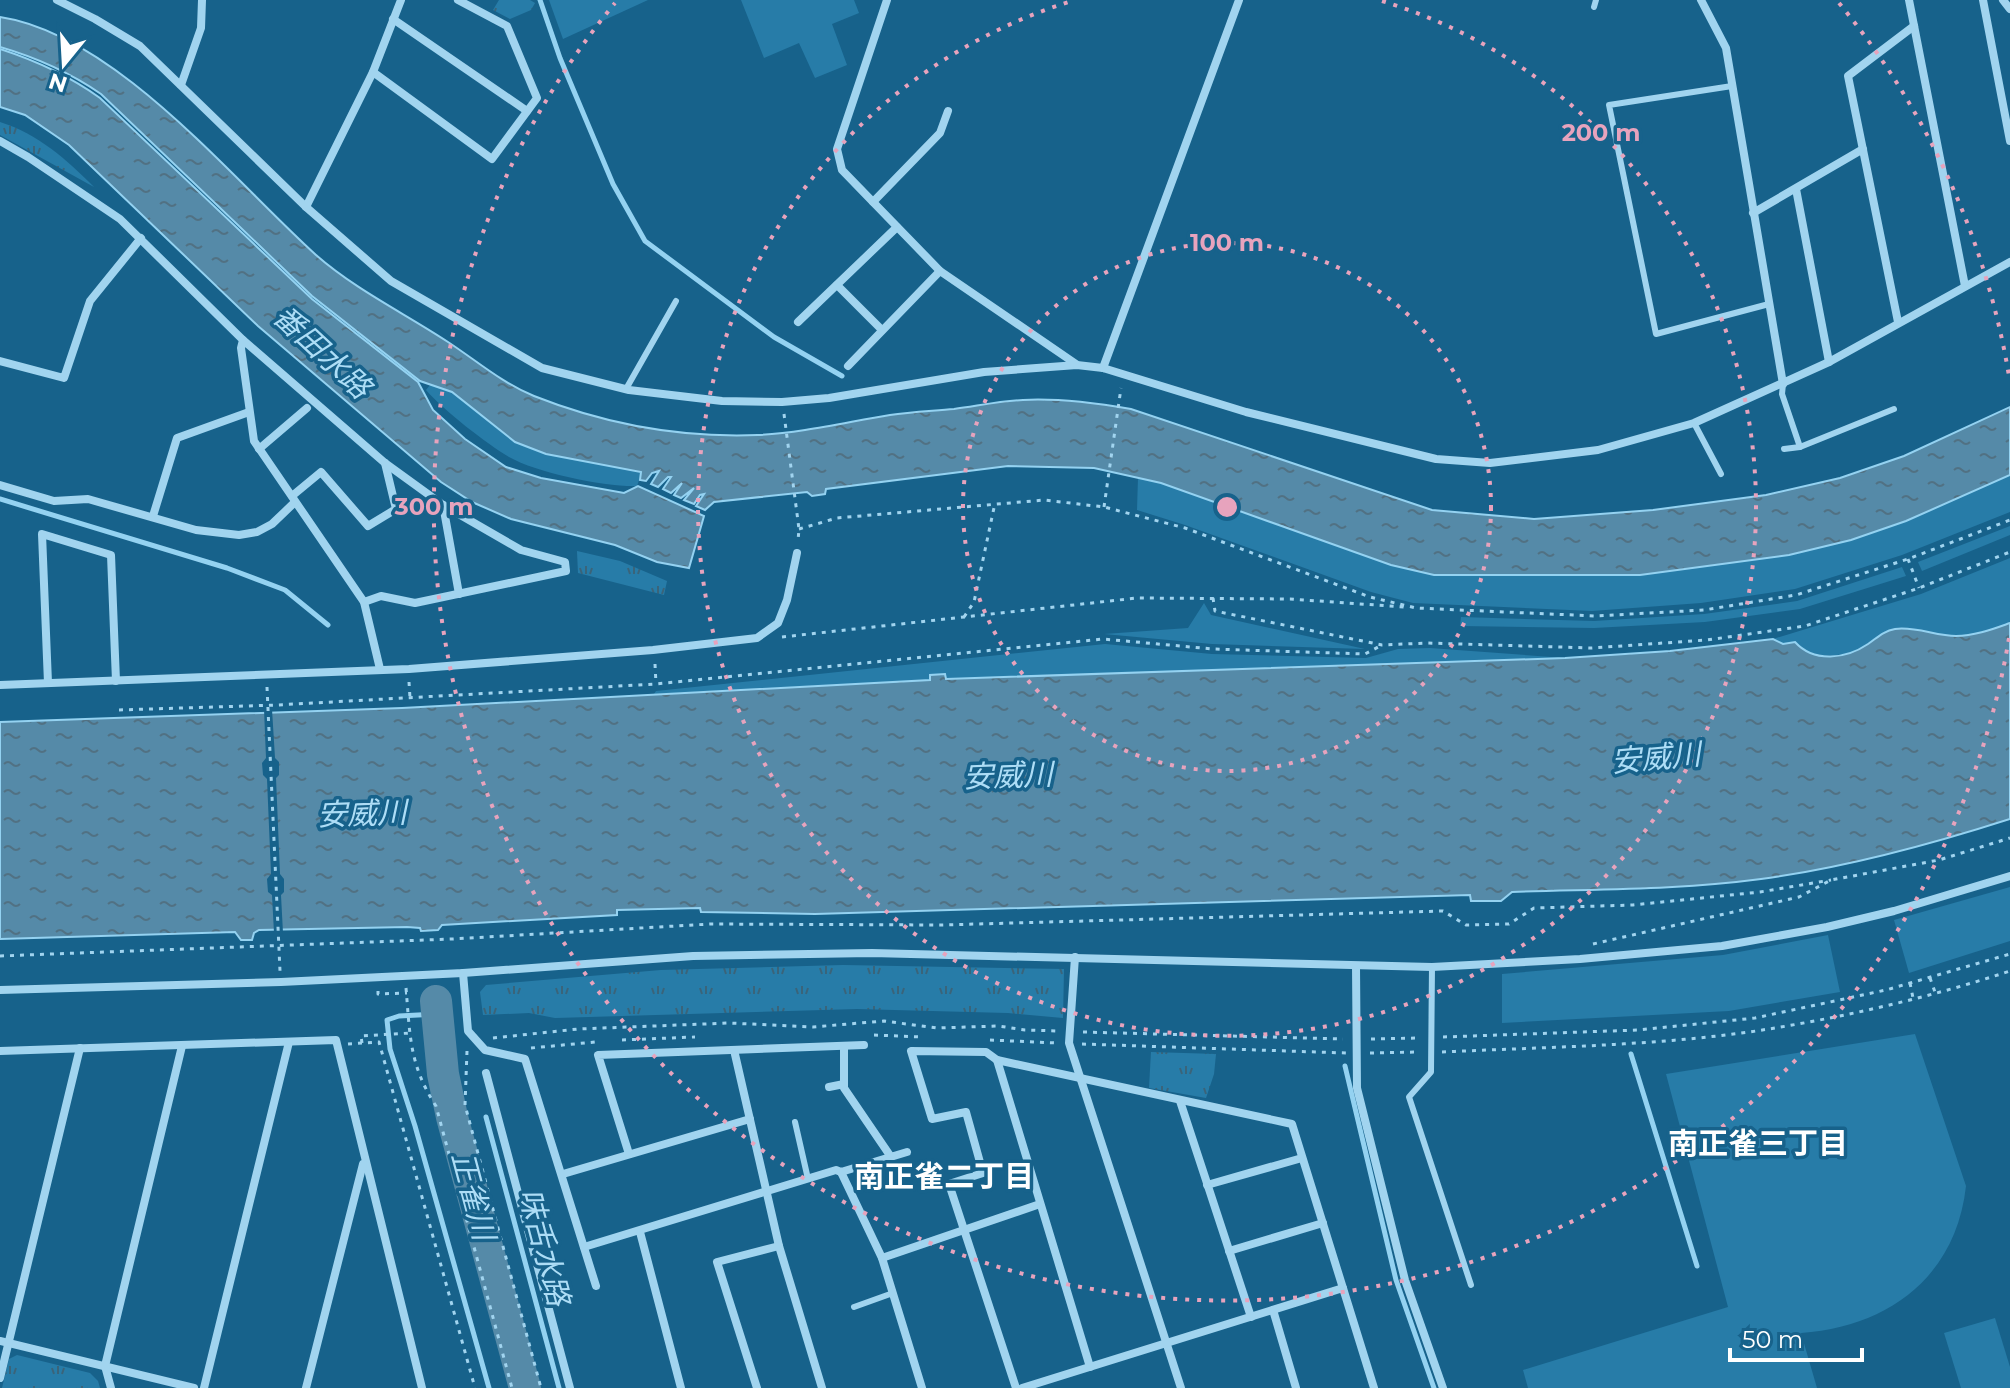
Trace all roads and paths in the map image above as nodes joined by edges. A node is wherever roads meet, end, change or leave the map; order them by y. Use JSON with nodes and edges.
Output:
{"nodes":[{"id":1,"x":57,"y":0,"type":"edge"},
{"id":2,"x":202,"y":0,"type":"edge"},
{"id":3,"x":401,"y":0,"type":"edge"},
{"id":4,"x":458,"y":0,"type":"edge"},
{"id":5,"x":887,"y":0,"type":"edge"},
{"id":6,"x":1239,"y":0,"type":"edge"},
{"id":7,"x":1701,"y":0,"type":"edge"},
{"id":8,"x":1909,"y":0,"type":"edge"},
{"id":9,"x":1983,"y":0,"type":"edge"},
{"id":10,"x":2003,"y":0,"type":"edge"},
{"id":11,"x":2010,"y":9,"type":"edge"},
{"id":12,"x":393,"y":19,"type":"junction"},
{"id":13,"x":1914,"y":26,"type":"junction"},
{"id":14,"x":373,"y":72,"type":"junction"},
{"id":15,"x":181,"y":85,"type":"junction"},
{"id":16,"x":1732,"y":86,"type":"junction"},
{"id":17,"x":527,"y":111,"type":"junction"},
{"id":18,"x":948,"y":111,"type":"dead end"},
{"id":19,"x":0,"y":141,"type":"edge"},
{"id":20,"x":2010,"y":141,"type":"edge"},
{"id":21,"x":1863,"y":149,"type":"junction"},
{"id":22,"x":1796,"y":189,"type":"junction"},
{"id":23,"x":873,"y":202,"type":"junction"},
{"id":24,"x":306,"y":207,"type":"junction"},
{"id":25,"x":1753,"y":213,"type":"junction"},
{"id":26,"x":897,"y":227,"type":"junction"},
{"id":27,"x":141,"y":238,"type":"junction"},
{"id":28,"x":2010,"y":262,"type":"edge"},
{"id":29,"x":940,"y":271,"type":"junction"},
{"id":30,"x":837,"y":285,"type":"junction"},
{"id":31,"x":1965,"y":286,"type":"junction"},
{"id":32,"x":676,"y":301,"type":"dead end"},
{"id":33,"x":1769,"y":304,"type":"junction"},
{"id":34,"x":798,"y":322,"type":"dead end"},
{"id":35,"x":1898,"y":322,"type":"junction"},
{"id":36,"x":882,"y":330,"type":"junction"},
{"id":37,"x":243,"y":340,"type":"junction"},
{"id":38,"x":0,"y":361,"type":"edge"},
{"id":39,"x":1829,"y":362,"type":"junction"},
{"id":40,"x":1077,"y":365,"type":"junction"},
{"id":41,"x":848,"y":366,"type":"dead end"},
{"id":42,"x":1103,"y":368,"type":"junction"},
{"id":43,"x":1122,"y":381,"type":"dead end"},
{"id":44,"x":1783,"y":384,"type":"junction"},
{"id":45,"x":626,"y":389,"type":"junction"},
{"id":46,"x":782,"y":402,"type":"junction"},
{"id":47,"x":307,"y":408,"type":"dead end"},
{"id":48,"x":1894,"y":409,"type":"dead end"},
{"id":49,"x":249,"y":412,"type":"junction"},
{"id":50,"x":1694,"y":423,"type":"junction"},
{"id":51,"x":1800,"y":447,"type":"junction"},
{"id":52,"x":259,"y":449,"type":"junction"},
{"id":53,"x":1784,"y":449,"type":"dead end"},
{"id":54,"x":385,"y":463,"type":"junction"},
{"id":55,"x":1721,"y":474,"type":"dead end"},
{"id":56,"x":0,"y":485,"type":"edge"},
{"id":57,"x":294,"y":499,"type":"junction"},
{"id":58,"x":995,"y":503,"type":"junction"},
{"id":59,"x":443,"y":505,"type":"junction"},
{"id":60,"x":1104,"y":507,"type":"junction"},
{"id":61,"x":153,"y":516,"type":"junction"},
{"id":62,"x":2010,"y":520,"type":"edge"},
{"id":63,"x":2010,"y":552,"type":"edge"},
{"id":64,"x":797,"y":553,"type":"dead end"},
{"id":65,"x":1908,"y":559,"type":"junction"},
{"id":66,"x":1919,"y":588,"type":"junction"},
{"id":67,"x":459,"y":594,"type":"junction"},
{"id":68,"x":1213,"y":598,"type":"junction"},
{"id":69,"x":364,"y":602,"type":"junction"},
{"id":70,"x":1416,"y":608,"type":"junction"},
{"id":71,"x":964,"y":617,"type":"junction"},
{"id":72,"x":757,"y":638,"type":"junction"},
{"id":73,"x":1382,"y":645,"type":"junction"},
{"id":74,"x":653,"y":650,"type":"junction"},
{"id":75,"x":380,"y":669,"type":"junction"},
{"id":76,"x":267,"y":679,"type":"dead end"},
{"id":77,"x":116,"y":681,"type":"junction"},
{"id":78,"x":48,"y":683,"type":"junction"},
{"id":79,"x":656,"y":684,"type":"junction"},
{"id":80,"x":0,"y":685,"type":"edge"},
{"id":81,"x":119,"y":710,"type":"dead end"},
{"id":82,"x":2010,"y":838,"type":"edge"},
{"id":83,"x":2010,"y":876,"type":"edge"},
{"id":84,"x":1831,"y":880,"type":"junction"},
{"id":85,"x":2010,"y":954,"type":"edge"},
{"id":86,"x":0,"y":956,"type":"edge"},
{"id":87,"x":1075,"y":957,"type":"junction"},
{"id":88,"x":1580,"y":959,"type":"junction"},
{"id":89,"x":1356,"y":966,"type":"junction"},
{"id":90,"x":1432,"y":967,"type":"junction"},
{"id":91,"x":2010,"y":971,"type":"edge"},
{"id":92,"x":463,"y":973,"type":"junction"},
{"id":93,"x":280,"y":975,"type":"dead end"},
{"id":94,"x":1930,"y":978,"type":"junction"},
{"id":95,"x":1910,"y":983,"type":"junction"},
{"id":96,"x":406,"y":987,"type":"dead end"},
{"id":97,"x":0,"y":990,"type":"edge"},
{"id":98,"x":1935,"y":992,"type":"junction"},
{"id":99,"x":1913,"y":998,"type":"junction"},
{"id":100,"x":468,"y":1031,"type":"junction"},
{"id":101,"x":1069,"y":1031,"type":"junction"},
{"id":102,"x":410,"y":1033,"type":"junction"},
{"id":103,"x":487,"y":1037,"type":"dead end"},
{"id":104,"x":694,"y":1037,"type":"dead end"},
{"id":105,"x":937,"y":1037,"type":"dead end"},
{"id":106,"x":1432,"y":1037,"type":"junction"},
{"id":107,"x":981,"y":1039,"type":"dead end"},
{"id":108,"x":1355,"y":1039,"type":"junction"},
{"id":109,"x":619,"y":1040,"type":"dead end"},
{"id":110,"x":863,"y":1040,"type":"joint"},
{"id":111,"x":605,"y":1041,"type":"dead end"},
{"id":112,"x":289,"y":1042,"type":"junction"},
{"id":113,"x":362,"y":1043,"type":"junction"},
{"id":114,"x":1069,"y":1043,"type":"junction"},
{"id":115,"x":337,"y":1044,"type":"junction"},
{"id":116,"x":182,"y":1046,"type":"junction"},
{"id":117,"x":844,"y":1046,"type":"junction"},
{"id":118,"x":80,"y":1048,"type":"junction"},
{"id":119,"x":519,"y":1049,"type":"dead end"},
{"id":120,"x":734,"y":1050,"type":"junction"},
{"id":121,"x":0,"y":1051,"type":"edge"},
{"id":122,"x":1432,"y":1052,"type":"junction"},
{"id":123,"x":1356,"y":1053,"type":"junction"},
{"id":124,"x":997,"y":1060,"type":"junction"},
{"id":125,"x":486,"y":1073,"type":"dead end"},
{"id":126,"x":1079,"y":1077,"type":"junction"},
{"id":127,"x":844,"y":1084,"type":"junction"},
{"id":128,"x":829,"y":1087,"type":"dead end"},
{"id":129,"x":1180,"y":1101,"type":"junction"},
{"id":130,"x":750,"y":1119,"type":"junction"},
{"id":131,"x":795,"y":1122,"type":"dead end"},
{"id":132,"x":907,"y":1152,"type":"dead end"},
{"id":133,"x":629,"y":1154,"type":"junction"},
{"id":134,"x":891,"y":1157,"type":"junction"},
{"id":135,"x":1302,"y":1158,"type":"junction"},
{"id":136,"x":364,"y":1160,"type":"junction"},
{"id":137,"x":841,"y":1172,"type":"junction"},
{"id":138,"x":563,"y":1174,"type":"junction"},
{"id":139,"x":808,"y":1179,"type":"junction"},
{"id":140,"x":1207,"y":1185,"type":"junction"},
{"id":141,"x":767,"y":1192,"type":"junction"},
{"id":142,"x":1040,"y":1204,"type":"junction"},
{"id":143,"x":1323,"y":1223,"type":"junction"},
{"id":144,"x":963,"y":1228,"type":"junction"},
{"id":145,"x":640,"y":1232,"type":"junction"},
{"id":146,"x":779,"y":1246,"type":"junction"},
{"id":147,"x":584,"y":1247,"type":"junction"},
{"id":148,"x":1229,"y":1251,"type":"junction"},
{"id":149,"x":882,"y":1258,"type":"junction"},
{"id":150,"x":1471,"y":1285,"type":"dead end"},
{"id":151,"x":596,"y":1286,"type":"dead end"},
{"id":152,"x":1343,"y":1288,"type":"junction"},
{"id":153,"x":893,"y":1293,"type":"junction"},
{"id":154,"x":854,"y":1307,"type":"dead end"},
{"id":155,"x":1273,"y":1310,"type":"junction"},
{"id":156,"x":1251,"y":1317,"type":"junction"},
{"id":157,"x":4,"y":1342,"type":"edge"},
{"id":158,"x":1168,"y":1343,"type":"junction"},
{"id":159,"x":105,"y":1366,"type":"junction"},
{"id":160,"x":1090,"y":1367,"type":"junction"},
{"id":161,"x":0,"y":1378,"type":"edge"},
{"id":162,"x":111,"y":1388,"type":"edge"},
{"id":163,"x":194,"y":1388,"type":"edge"},
{"id":164,"x":204,"y":1388,"type":"edge"},
{"id":165,"x":306,"y":1388,"type":"edge"},
{"id":166,"x":422,"y":1388,"type":"edge"},
{"id":167,"x":475,"y":1388,"type":"edge"},
{"id":168,"x":512,"y":1388,"type":"edge"},
{"id":169,"x":541,"y":1388,"type":"edge"},
{"id":170,"x":570,"y":1388,"type":"edge"},
{"id":171,"x":681,"y":1388,"type":"edge"},
{"id":172,"x":757,"y":1388,"type":"edge"},
{"id":173,"x":822,"y":1388,"type":"edge"},
{"id":174,"x":922,"y":1388,"type":"edge"},
{"id":175,"x":1016,"y":1388,"type":"edge"},
{"id":176,"x":1022,"y":1388,"type":"edge"},
{"id":177,"x":1181,"y":1388,"type":"edge"},
{"id":178,"x":1296,"y":1388,"type":"edge"},
{"id":179,"x":1374,"y":1388,"type":"edge"},
{"id":180,"x":1443,"y":1388,"type":"edge"}],
"edges":[{"from":1,"to":15,"type":"street"},
{"from":2,"to":15,"type":"street"},
{"from":3,"to":12,"type":"street"},
{"from":4,"to":17,"type":"street"},
{"from":5,"to":23,"type":"street"},
{"from":6,"to":42,"type":"street"},
{"from":7,"to":16,"type":"street"},
{"from":8,"to":13,"type":"street"},
{"from":9,"to":20,"type":"street"},
{"from":10,"to":11,"type":"street"},
{"from":12,"to":14,"type":"street"},
{"from":12,"to":17,"type":"street"},
{"from":13,"to":21,"type":"street"},
{"from":13,"to":31,"type":"street"},
{"from":14,"to":17,"type":"street"},
{"from":14,"to":24,"type":"street"},
{"from":15,"to":24,"type":"street"},
{"from":16,"to":25,"type":"street"},
{"from":16,"to":33,"type":"lane"},
{"from":18,"to":23,"type":"street"},
{"from":19,"to":27,"type":"street"},
{"from":21,"to":22,"type":"street"},
{"from":21,"to":35,"type":"street"},
{"from":22,"to":25,"type":"street"},
{"from":22,"to":39,"type":"street"},
{"from":23,"to":26,"type":"street"},
{"from":24,"to":45,"type":"street"},
{"from":25,"to":33,"type":"street"},
{"from":26,"to":29,"type":"street"},
{"from":26,"to":30,"type":"street"},
{"from":27,"to":37,"type":"street"},
{"from":27,"to":38,"type":"street"},
{"from":28,"to":31,"type":"street"},
{"from":29,"to":36,"type":"street"},
{"from":29,"to":40,"type":"street"},
{"from":30,"to":34,"type":"street"},
{"from":30,"to":36,"type":"street"},
{"from":31,"to":35,"type":"street"},
{"from":32,"to":45,"type":"lane"},
{"from":33,"to":44,"type":"street"},
{"from":35,"to":39,"type":"street"},
{"from":36,"to":41,"type":"street"},
{"from":37,"to":49,"type":"street"},
{"from":37,"to":54,"type":"street"},
{"from":39,"to":44,"type":"street"},
{"from":40,"to":42,"type":"street"},
{"from":40,"to":46,"type":"street"},
{"from":42,"to":50,"type":"street"},
{"from":43,"to":60,"type":"path"},
{"from":44,"to":50,"type":"street"},
{"from":44,"to":51,"type":"lane"},
{"from":45,"to":46,"type":"street"},
{"from":46,"to":58,"type":"path"},
{"from":47,"to":52,"type":"street"},
{"from":48,"to":51,"type":"lane"},
{"from":49,"to":52,"type":"street"},
{"from":49,"to":61,"type":"street"},
{"from":50,"to":55,"type":"lane"},
{"from":51,"to":53,"type":"lane"},
{"from":52,"to":57,"type":"street"},
{"from":54,"to":57,"type":"street"},
{"from":54,"to":59,"type":"street"},
{"from":56,"to":61,"type":"street"},
{"from":57,"to":61,"type":"street"},
{"from":57,"to":69,"type":"street"},
{"from":58,"to":60,"type":"path"},
{"from":58,"to":71,"type":"path"},
{"from":59,"to":67,"type":"street"},
{"from":59,"to":67,"type":"street"},
{"from":60,"to":70,"type":"path"},
{"from":62,"to":65,"type":"path"},
{"from":63,"to":66,"type":"path"},
{"from":64,"to":72,"type":"street"},
{"from":65,"to":66,"type":"path"},
{"from":65,"to":70,"type":"path"},
{"from":66,"to":73,"type":"path"},
{"from":67,"to":69,"type":"street"},
{"from":68,"to":70,"type":"path"},
{"from":68,"to":71,"type":"path"},
{"from":68,"to":73,"type":"path"},
{"from":69,"to":75,"type":"street"},
{"from":71,"to":72,"type":"path"},
{"from":72,"to":74,"type":"street"},
{"from":73,"to":79,"type":"path"},
{"from":74,"to":75,"type":"street"},
{"from":74,"to":79,"type":"path"},
{"from":75,"to":77,"type":"street"},
{"from":76,"to":93,"type":"path"},
{"from":77,"to":78,"type":"street"},
{"from":77,"to":78,"type":"street"},
{"from":78,"to":80,"type":"street"},
{"from":79,"to":81,"type":"path"},
{"from":82,"to":84,"type":"path"},
{"from":83,"to":88,"type":"street"},
{"from":84,"to":86,"type":"path"},
{"from":84,"to":88,"type":"path"},
{"from":85,"to":94,"type":"path"},
{"from":87,"to":89,"type":"street"},
{"from":87,"to":92,"type":"street"},
{"from":87,"to":101,"type":"street"},
{"from":88,"to":90,"type":"street"},
{"from":89,"to":90,"type":"street"},
{"from":89,"to":108,"type":"street"},
{"from":90,"to":106,"type":"lane"},
{"from":91,"to":98,"type":"path"},
{"from":92,"to":97,"type":"street"},
{"from":92,"to":100,"type":"street"},
{"from":94,"to":95,"type":"path"},
{"from":94,"to":98,"type":"path"},
{"from":95,"to":99,"type":"path"},
{"from":95,"to":106,"type":"path"},
{"from":96,"to":102,"type":"path"},
{"from":98,"to":99,"type":"path"},
{"from":99,"to":122,"type":"path"},
{"from":100,"to":138,"type":"street"},
{"from":100,"to":169,"type":"path"},
{"from":101,"to":103,"type":"path"},
{"from":101,"to":108,"type":"path"},
{"from":101,"to":114,"type":"street"},
{"from":102,"to":113,"type":"path"},
{"from":102,"to":168,"type":"path"},
{"from":104,"to":109,"type":"path"},
{"from":105,"to":110,"type":"path"},
{"from":106,"to":108,"type":"path"},
{"from":106,"to":122,"type":"lane"},
{"from":107,"to":114,"type":"path"},
{"from":108,"to":123,"type":"street"},
{"from":110,"to":117,"type":"street"},
{"from":111,"to":119,"type":"path"},
{"from":112,"to":115,"type":"street"},
{"from":112,"to":116,"type":"street"},
{"from":112,"to":164,"type":"street"},
{"from":113,"to":115,"type":"path"},
{"from":113,"to":167,"type":"path"},
{"from":114,"to":123,"type":"path"},
{"from":114,"to":126,"type":"street"},
{"from":115,"to":136,"type":"street"},
{"from":116,"to":118,"type":"street"},
{"from":116,"to":159,"type":"street"},
{"from":117,"to":120,"type":"street"},
{"from":117,"to":127,"type":"street"},
{"from":118,"to":121,"type":"street"},
{"from":118,"to":157,"type":"street"},
{"from":120,"to":130,"type":"street"},
{"from":120,"to":133,"type":"street"},
{"from":122,"to":123,"type":"path"},
{"from":122,"to":150,"type":"lane"},
{"from":123,"to":180,"type":"street"},
{"from":124,"to":126,"type":"street"},
{"from":124,"to":142,"type":"street"},
{"from":124,"to":144,"type":"street"},
{"from":125,"to":170,"type":"street"},
{"from":126,"to":129,"type":"street"},
{"from":126,"to":158,"type":"street"},
{"from":127,"to":128,"type":"street"},
{"from":127,"to":134,"type":"street"},
{"from":129,"to":135,"type":"street"},
{"from":129,"to":140,"type":"street"},
{"from":130,"to":133,"type":"street"},
{"from":130,"to":141,"type":"street"},
{"from":131,"to":139,"type":"lane"},
{"from":132,"to":134,"type":"street"},
{"from":133,"to":138,"type":"street"},
{"from":134,"to":137,"type":"street"},
{"from":135,"to":140,"type":"street"},
{"from":135,"to":143,"type":"street"},
{"from":136,"to":165,"type":"street"},
{"from":136,"to":166,"type":"street"},
{"from":137,"to":139,"type":"street"},
{"from":137,"to":149,"type":"street"},
{"from":138,"to":147,"type":"street"},
{"from":139,"to":141,"type":"street"},
{"from":140,"to":148,"type":"street"},
{"from":141,"to":145,"type":"street"},
{"from":141,"to":146,"type":"street"},
{"from":142,"to":144,"type":"street"},
{"from":142,"to":160,"type":"street"},
{"from":143,"to":148,"type":"street"},
{"from":143,"to":152,"type":"street"},
{"from":144,"to":149,"type":"street"},
{"from":144,"to":175,"type":"street"},
{"from":145,"to":147,"type":"street"},
{"from":145,"to":171,"type":"street"},
{"from":146,"to":172,"type":"street"},
{"from":146,"to":173,"type":"street"},
{"from":147,"to":151,"type":"street"},
{"from":148,"to":156,"type":"street"},
{"from":149,"to":153,"type":"street"},
{"from":152,"to":155,"type":"street"},
{"from":152,"to":179,"type":"street"},
{"from":153,"to":154,"type":"lane"},
{"from":153,"to":174,"type":"street"},
{"from":155,"to":156,"type":"street"},
{"from":155,"to":178,"type":"street"},
{"from":156,"to":158,"type":"street"},
{"from":157,"to":159,"type":"street"},
{"from":157,"to":161,"type":"street"},
{"from":158,"to":160,"type":"street"},
{"from":158,"to":177,"type":"street"},
{"from":159,"to":162,"type":"street"},
{"from":159,"to":163,"type":"street"},
{"from":160,"to":176,"type":"street"}]}
